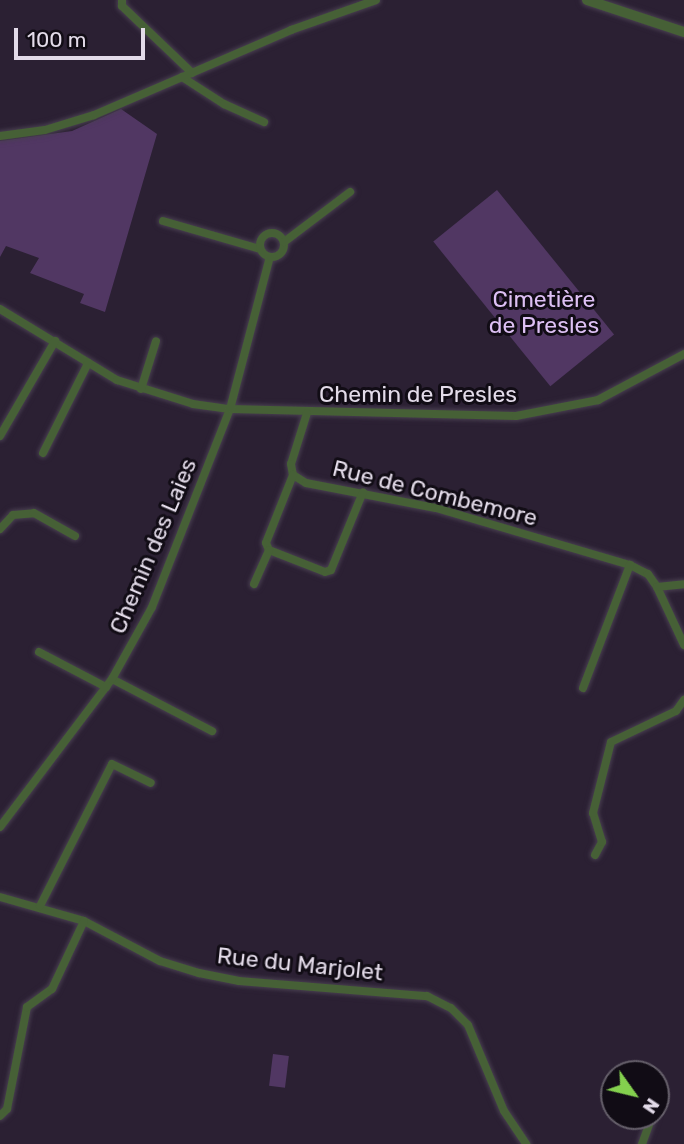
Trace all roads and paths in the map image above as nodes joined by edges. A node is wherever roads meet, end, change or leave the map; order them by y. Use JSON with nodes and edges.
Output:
{"nodes":[{"id":1,"x":122,"y":0,"type":"edge"},
{"id":2,"x":376,"y":0,"type":"edge"},
{"id":3,"x":587,"y":0,"type":"edge"},
{"id":4,"x":684,"y":32,"type":"edge"},
{"id":5,"x":192,"y":73,"type":"junction"},
{"id":6,"x":182,"y":77,"type":"junction"},
{"id":7,"x":264,"y":122,"type":"dead end"},
{"id":8,"x":0,"y":136,"type":"edge"},
{"id":9,"x":350,"y":191,"type":"dead end"},
{"id":10,"x":163,"y":221,"type":"dead end"},
{"id":11,"x":284,"y":242,"type":"junction"},
{"id":12,"x":260,"y":249,"type":"junction"},
{"id":13,"x":270,"y":257,"type":"junction"},
{"id":14,"x":0,"y":309,"type":"edge"},
{"id":15,"x":55,"y":341,"type":"junction"},
{"id":16,"x":156,"y":341,"type":"dead end"},
{"id":17,"x":684,"y":354,"type":"edge"},
{"id":18,"x":88,"y":363,"type":"junction"},
{"id":19,"x":141,"y":389,"type":"junction"},
{"id":20,"x":230,"y":409,"type":"junction"},
{"id":21,"x":307,"y":413,"type":"junction"},
{"id":22,"x":1,"y":432,"type":"edge"},
{"id":23,"x":43,"y":453,"type":"dead end"},
{"id":24,"x":293,"y":475,"type":"junction"},
{"id":25,"x":363,"y":492,"type":"junction"},
{"id":26,"x":0,"y":529,"type":"edge"},
{"id":27,"x":75,"y":536,"type":"dead end"},
{"id":28,"x":268,"y":550,"type":"junction"},
{"id":29,"x":630,"y":565,"type":"junction"},
{"id":30,"x":254,"y":584,"type":"dead end"},
{"id":31,"x":684,"y":584,"type":"edge"},
{"id":32,"x":657,"y":587,"type":"junction"},
{"id":33,"x":684,"y":645,"type":"edge"},
{"id":34,"x":39,"y":652,"type":"dead end"},
{"id":35,"x":109,"y":683,"type":"junction"},
{"id":36,"x":583,"y":688,"type":"dead end"},
{"id":37,"x":684,"y":699,"type":"edge"},
{"id":38,"x":212,"y":731,"type":"dead end"},
{"id":39,"x":150,"y":783,"type":"dead end"},
{"id":40,"x":0,"y":827,"type":"edge"},
{"id":41,"x":595,"y":855,"type":"dead end"},
{"id":42,"x":0,"y":897,"type":"edge"},
{"id":43,"x":40,"y":906,"type":"junction"},
{"id":44,"x":84,"y":921,"type":"junction"},
{"id":45,"x":0,"y":1116,"type":"edge"},
{"id":46,"x":526,"y":1144,"type":"edge"}],
"edges":[{"from":1,"to":5,"type":"street"},
{"from":2,"to":5,"type":"street"},
{"from":3,"to":4,"type":"street"},
{"from":5,"to":6,"type":"street"},
{"from":6,"to":7,"type":"street"},
{"from":6,"to":8,"type":"street"},
{"from":9,"to":11,"type":"street"},
{"from":10,"to":12,"type":"street"},
{"from":11,"to":12,"type":"street"},
{"from":11,"to":13,"type":"street"},
{"from":12,"to":13,"type":"street"},
{"from":13,"to":20,"type":"street","name":"Chemin des Laies"},
{"from":14,"to":15,"type":"street","name":"Chemin de Presles"},
{"from":15,"to":18,"type":"street","name":"Chemin de Presles"},
{"from":15,"to":22,"type":"street"},
{"from":16,"to":19,"type":"street"},
{"from":17,"to":21,"type":"street","name":"Chemin de Presles"},
{"from":18,"to":19,"type":"street","name":"Chemin de Presles"},
{"from":18,"to":23,"type":"street"},
{"from":19,"to":20,"type":"street","name":"Chemin de Presles"},
{"from":20,"to":21,"type":"street","name":"Chemin de Presles"},
{"from":20,"to":35,"type":"street","name":"Chemin des Laies"},
{"from":21,"to":24,"type":"street"},
{"from":24,"to":25,"type":"street","name":"Rue de Combemore"},
{"from":24,"to":28,"type":"street"},
{"from":25,"to":28,"type":"street"},
{"from":25,"to":29,"type":"street","name":"Rue de Combemore"},
{"from":26,"to":27,"type":"street"},
{"from":28,"to":30,"type":"street"},
{"from":29,"to":32,"type":"street","name":"Rue de Combemore"},
{"from":29,"to":36,"type":"street"},
{"from":31,"to":32,"type":"street"},
{"from":32,"to":33,"type":"street","name":"Rue de Combemore"},
{"from":34,"to":35,"type":"street"},
{"from":35,"to":38,"type":"street"},
{"from":35,"to":40,"type":"street","name":"Chemin des Laies"},
{"from":37,"to":41,"type":"street"},
{"from":39,"to":43,"type":"street"},
{"from":42,"to":43,"type":"street","name":"Rue du Marjolet"},
{"from":43,"to":44,"type":"street","name":"Rue du Marjolet"},
{"from":44,"to":45,"type":"street"},
{"from":44,"to":46,"type":"street","name":"Rue du Marjolet"}]}
